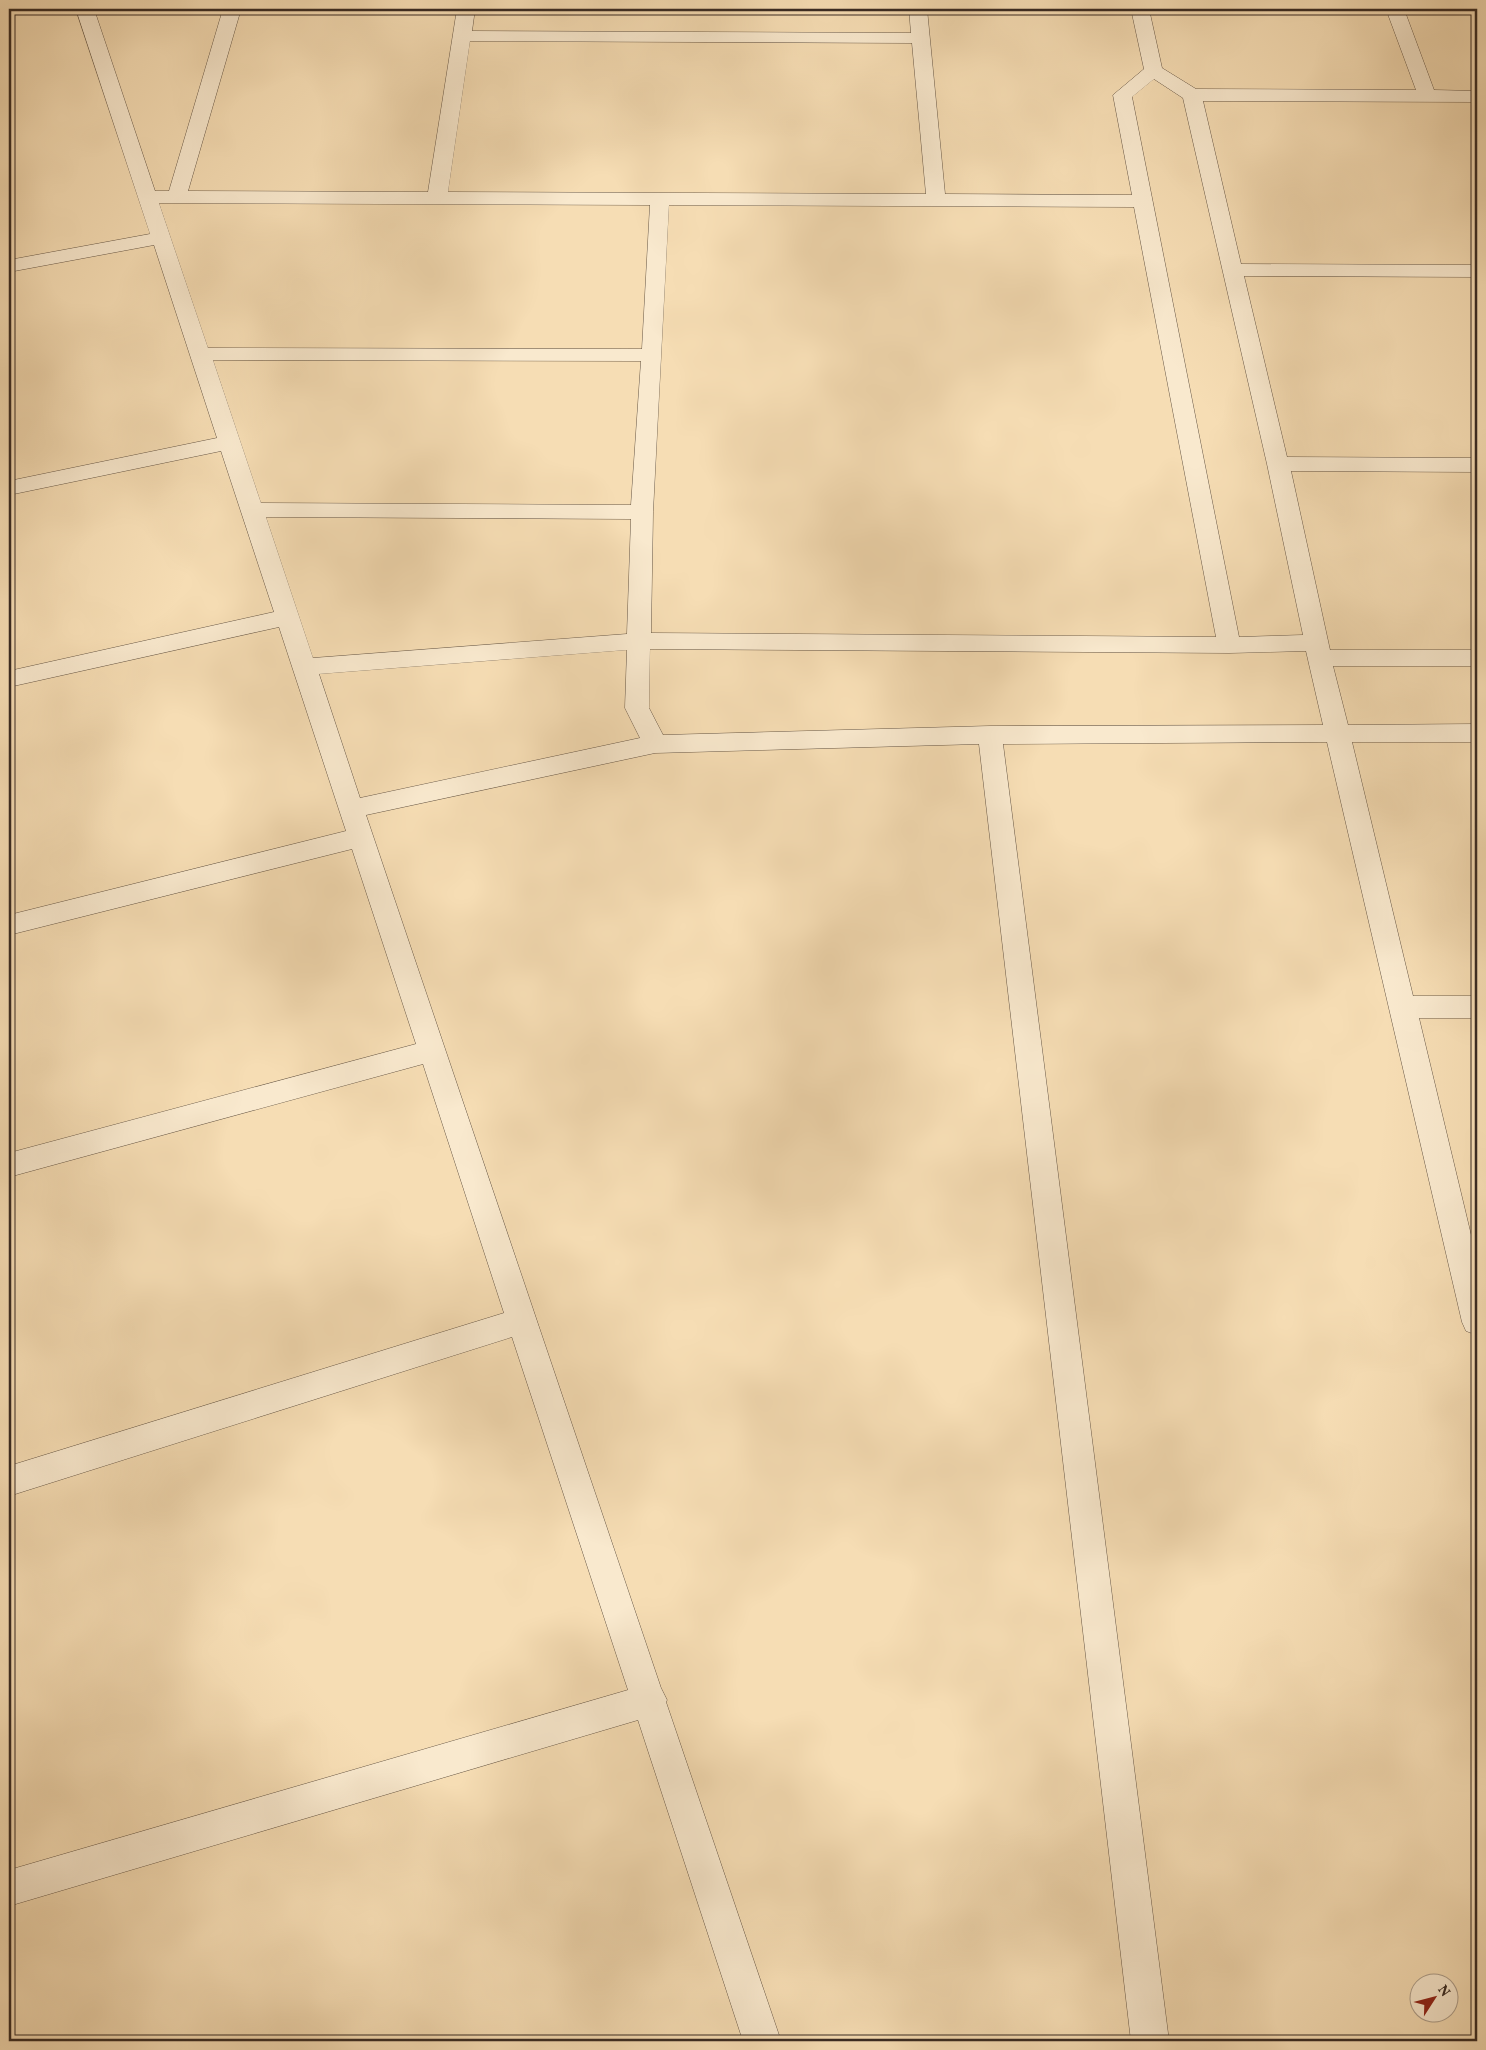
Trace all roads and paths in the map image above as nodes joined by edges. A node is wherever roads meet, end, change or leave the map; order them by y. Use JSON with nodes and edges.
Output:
{"nodes":[{"id":1,"x":85,"y":9,"type":"edge"},
{"id":2,"x":232,"y":9,"type":"edge"},
{"id":3,"x":466,"y":9,"type":"edge"},
{"id":4,"x":918,"y":9,"type":"edge"},
{"id":5,"x":1140,"y":9,"type":"edge"},
{"id":6,"x":1395,"y":9,"type":"edge"},
{"id":7,"x":462,"y":36,"type":"junction"},
{"id":8,"x":921,"y":38,"type":"junction"},
{"id":9,"x":1153,"y":71,"type":"junction"},
{"id":10,"x":1192,"y":95,"type":"junction"},
{"id":11,"x":1427,"y":96,"type":"junction"},
{"id":12,"x":1477,"y":96,"type":"edge"},
{"id":13,"x":147,"y":197,"type":"junction"},
{"id":14,"x":177,"y":197,"type":"junction"},
{"id":15,"x":436,"y":198,"type":"junction"},
{"id":16,"x":660,"y":198,"type":"junction"},
{"id":17,"x":936,"y":200,"type":"junction"},
{"id":18,"x":1143,"y":200,"type":"junction"},
{"id":19,"x":162,"y":238,"type":"junction"},
{"id":20,"x":9,"y":266,"type":"edge"},
{"id":21,"x":1233,"y":270,"type":"junction"},
{"id":22,"x":1477,"y":272,"type":"edge"},
{"id":23,"x":199,"y":354,"type":"junction"},
{"id":24,"x":652,"y":355,"type":"junction"},
{"id":25,"x":230,"y":442,"type":"junction"},
{"id":26,"x":1278,"y":464,"type":"junction"},
{"id":27,"x":1477,"y":465,"type":"edge"},
{"id":28,"x":9,"y":488,"type":"edge"},
{"id":29,"x":252,"y":510,"type":"junction"},
{"id":30,"x":642,"y":512,"type":"junction"},
{"id":31,"x":287,"y":617,"type":"junction"},
{"id":32,"x":638,"y":641,"type":"junction"},
{"id":33,"x":1229,"y":644,"type":"junction"},
{"id":34,"x":1318,"y":650,"type":"junction"},
{"id":35,"x":1477,"y":658,"type":"edge"},
{"id":36,"x":303,"y":667,"type":"junction"},
{"id":37,"x":9,"y":679,"type":"edge"},
{"id":38,"x":1339,"y":732,"type":"junction"},
{"id":39,"x":1477,"y":733,"type":"edge"},
{"id":40,"x":990,"y":735,"type":"junction"},
{"id":41,"x":655,"y":744,"type":"junction"},
{"id":42,"x":352,"y":809,"type":"junction"},
{"id":43,"x":362,"y":837,"type":"junction"},
{"id":44,"x":9,"y":925,"type":"edge"},
{"id":45,"x":1404,"y":1007,"type":"junction"},
{"id":46,"x":1477,"y":1007,"type":"edge"},
{"id":47,"x":433,"y":1050,"type":"junction"},
{"id":48,"x":9,"y":1165,"type":"edge"},
{"id":49,"x":522,"y":1321,"type":"junction"},
{"id":50,"x":1477,"y":1322,"type":"edge"},
{"id":51,"x":9,"y":1481,"type":"edge"},
{"id":52,"x":650,"y":1700,"type":"junction"},
{"id":53,"x":9,"y":1888,"type":"edge"},
{"id":54,"x":762,"y":2041,"type":"edge"},
{"id":55,"x":1150,"y":2041,"type":"edge"}],
"edges":[{"from":1,"to":13,"type":"street"},
{"from":2,"to":14,"type":"street"},
{"from":3,"to":7,"type":"street"},
{"from":4,"to":8,"type":"street"},
{"from":5,"to":9,"type":"street"},
{"from":6,"to":11,"type":"street"},
{"from":7,"to":8,"type":"street"},
{"from":7,"to":15,"type":"street"},
{"from":8,"to":17,"type":"street"},
{"from":9,"to":10,"type":"street"},
{"from":9,"to":18,"type":"street"},
{"from":10,"to":11,"type":"street"},
{"from":10,"to":21,"type":"street"},
{"from":11,"to":12,"type":"street"},
{"from":13,"to":14,"type":"street"},
{"from":13,"to":19,"type":"street"},
{"from":14,"to":15,"type":"street"},
{"from":15,"to":16,"type":"street"},
{"from":16,"to":17,"type":"street"},
{"from":16,"to":24,"type":"street"},
{"from":17,"to":18,"type":"street"},
{"from":18,"to":33,"type":"street"},
{"from":19,"to":20,"type":"street"},
{"from":19,"to":23,"type":"street"},
{"from":21,"to":22,"type":"street"},
{"from":21,"to":26,"type":"street"},
{"from":23,"to":24,"type":"street"},
{"from":23,"to":25,"type":"street"},
{"from":24,"to":30,"type":"street"},
{"from":25,"to":28,"type":"street"},
{"from":25,"to":29,"type":"street"},
{"from":26,"to":27,"type":"street"},
{"from":26,"to":34,"type":"street"},
{"from":29,"to":30,"type":"street"},
{"from":29,"to":31,"type":"street"},
{"from":30,"to":32,"type":"street"},
{"from":31,"to":36,"type":"street"},
{"from":31,"to":37,"type":"street"},
{"from":32,"to":33,"type":"street"},
{"from":32,"to":36,"type":"street"},
{"from":32,"to":41,"type":"street"},
{"from":33,"to":34,"type":"street"},
{"from":34,"to":35,"type":"street"},
{"from":34,"to":38,"type":"street"},
{"from":36,"to":42,"type":"street"},
{"from":38,"to":39,"type":"street"},
{"from":38,"to":40,"type":"street"},
{"from":38,"to":45,"type":"street"},
{"from":40,"to":41,"type":"street"},
{"from":40,"to":55,"type":"street"},
{"from":41,"to":42,"type":"street"},
{"from":42,"to":43,"type":"street"},
{"from":43,"to":44,"type":"street"},
{"from":43,"to":47,"type":"street"},
{"from":45,"to":46,"type":"street"},
{"from":45,"to":50,"type":"street"},
{"from":47,"to":48,"type":"street"},
{"from":47,"to":49,"type":"street"},
{"from":49,"to":51,"type":"street"},
{"from":49,"to":52,"type":"street"},
{"from":52,"to":53,"type":"street"},
{"from":52,"to":54,"type":"street"}]}
